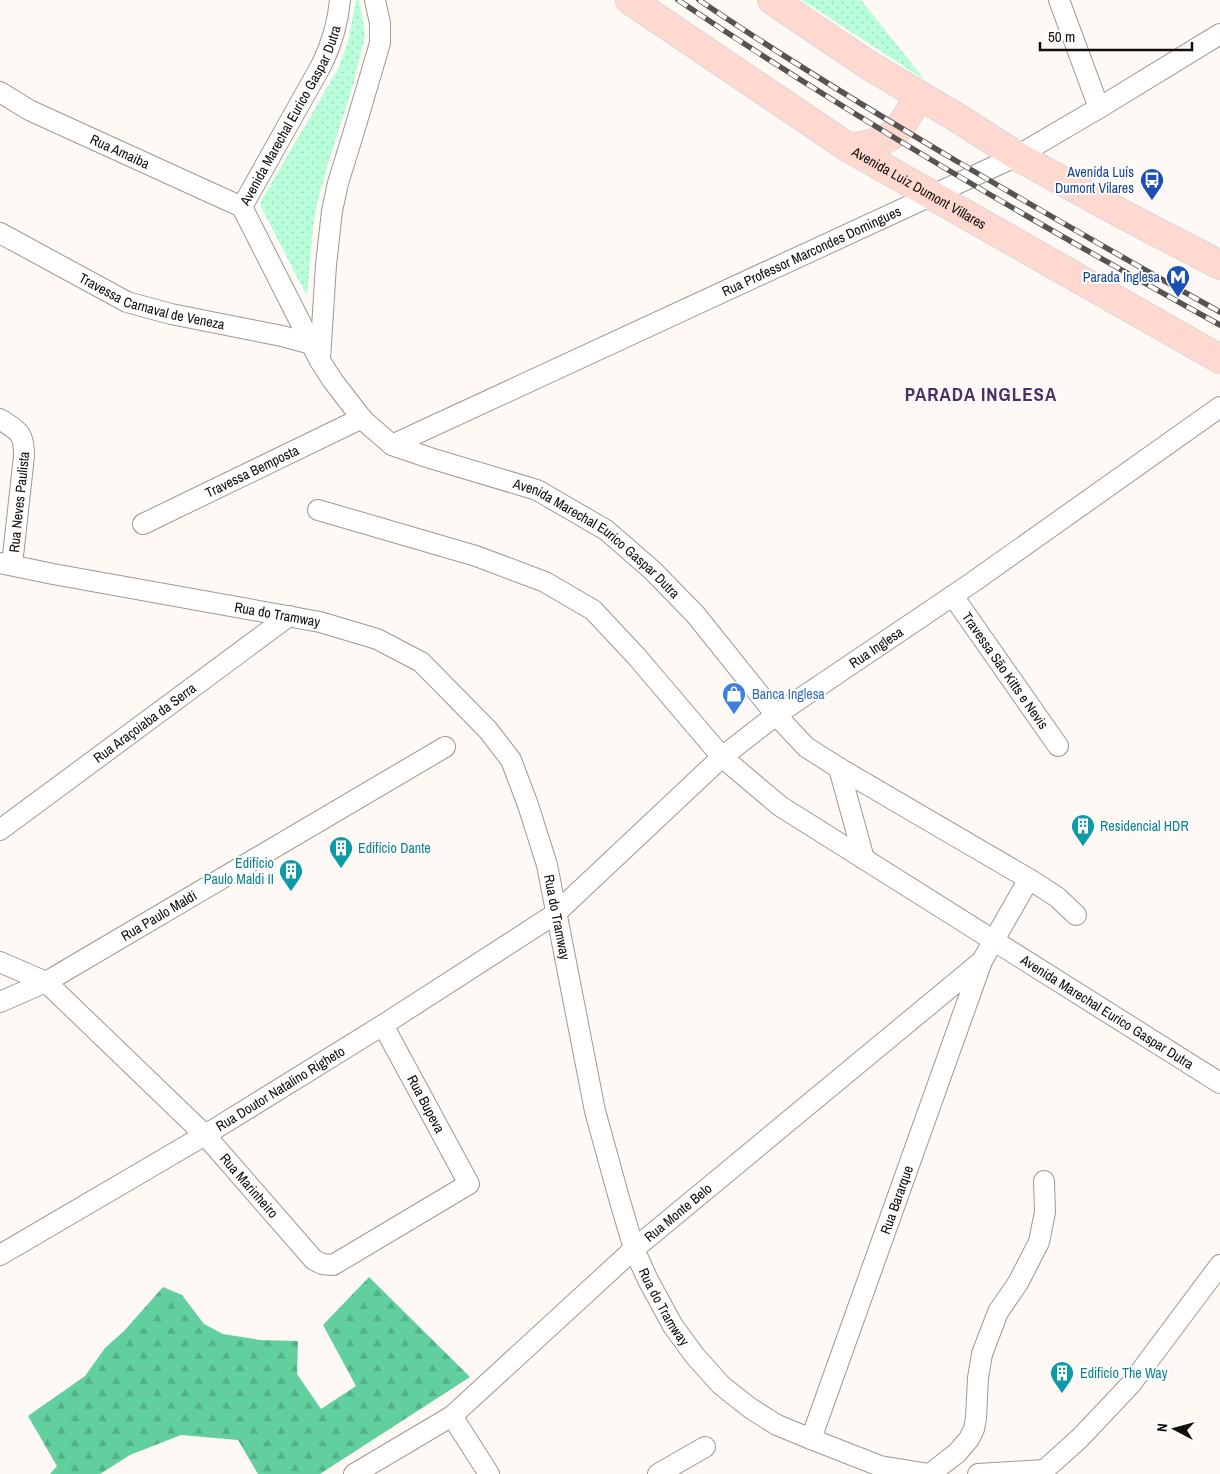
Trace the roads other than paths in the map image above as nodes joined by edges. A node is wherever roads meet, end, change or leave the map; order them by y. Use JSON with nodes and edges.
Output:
{"nodes":[{"id":1,"x":340,"y":0,"type":"edge"},
{"id":2,"x":375,"y":0,"type":"edge"},
{"id":3,"x":630,"y":0,"type":"edge"},
{"id":4,"x":772,"y":0,"type":"edge"},
{"id":5,"x":1059,"y":0,"type":"edge"},
{"id":6,"x":1220,"y":30,"type":"edge"},
{"id":7,"x":1220,"y":34,"type":"edge"},
{"id":8,"x":0,"y":92,"type":"edge"},
{"id":9,"x":919,"y":95,"type":"junction"},
{"id":10,"x":1099,"y":108,"type":"junction"},
{"id":11,"x":849,"y":148,"type":"junction"},
{"id":12,"x":1017,"y":156,"type":"junction"},
{"id":13,"x":934,"y":195,"type":"junction"},
{"id":14,"x":242,"y":207,"type":"junction"},
{"id":15,"x":0,"y":233,"type":"edge"},
{"id":16,"x":1220,"y":265,"type":"edge"},
{"id":17,"x":316,"y":353,"type":"junction"},
{"id":18,"x":1220,"y":359,"type":"edge"},
{"id":19,"x":1220,"y":407,"type":"edge"},
{"id":20,"x":362,"y":418,"type":"junction"},
{"id":21,"x":0,"y":419,"type":"edge"},
{"id":22,"x":392,"y":445,"type":"junction"},
{"id":23,"x":318,"y":510,"type":"dead end"},
{"id":24,"x":144,"y":524,"type":"dead end"},
{"id":25,"x":6,"y":564,"type":"edge"},
{"id":26,"x":953,"y":596,"type":"junction"},
{"id":27,"x":289,"y":616,"type":"junction"},
{"id":28,"x":776,"y":715,"type":"junction"},
{"id":29,"x":1058,"y":746,"type":"dead end"},
{"id":30,"x":445,"y":747,"type":"dead end"},
{"id":31,"x":722,"y":757,"type":"junction"},
{"id":32,"x":839,"y":768,"type":"junction"},
{"id":33,"x":0,"y":830,"type":"edge"},
{"id":34,"x":864,"y":859,"type":"junction"},
{"id":35,"x":1029,"y":879,"type":"junction"},
{"id":36,"x":555,"y":914,"type":"junction"},
{"id":37,"x":1076,"y":915,"type":"dead end"},
{"id":38,"x":994,"y":942,"type":"junction"},
{"id":39,"x":982,"y":961,"type":"junction"},
{"id":40,"x":0,"y":962,"type":"edge"},
{"id":41,"x":46,"y":982,"type":"junction"},
{"id":42,"x":0,"y":1002,"type":"edge"},
{"id":43,"x":383,"y":1025,"type":"junction"},
{"id":44,"x":1220,"y":1083,"type":"edge"},
{"id":45,"x":205,"y":1135,"type":"junction"},
{"id":46,"x":1044,"y":1180,"type":"dead end"},
{"id":47,"x":469,"y":1184,"type":"joint"},
{"id":48,"x":634,"y":1249,"type":"junction"},
{"id":49,"x":0,"y":1255,"type":"edge"},
{"id":50,"x":1220,"y":1264,"type":"edge"},
{"id":51,"x":452,"y":1416,"type":"junction"},
{"id":52,"x":811,"y":1439,"type":"junction"},
{"id":53,"x":705,"y":1447,"type":"dead end"},
{"id":54,"x":1042,"y":1472,"type":"edge"},
{"id":55,"x":354,"y":1474,"type":"edge"},
{"id":56,"x":489,"y":1474,"type":"edge"},
{"id":57,"x":658,"y":1474,"type":"edge"},
{"id":58,"x":929,"y":1474,"type":"edge"},
{"id":59,"x":978,"y":1474,"type":"edge"},
{"id":60,"x":989,"y":1474,"type":"edge"}],
"edges":[{"from":1,"to":14,"type":"street","name":"Avenida Marechal Eurico Gaspar Dutra"},
{"from":2,"to":17,"type":"street"},
{"from":3,"to":11,"type":"main road","name":"Avenida Luiz Dumont Villares"},
{"from":4,"to":9,"type":"main road"},
{"from":5,"to":10,"type":"street"},
{"from":6,"to":7,"type":"street"},
{"from":7,"to":10,"type":"street","name":"Rua Professor Marcondes Domingues"},
{"from":8,"to":14,"type":"street","name":"Rua Amaiba"},
{"from":9,"to":11,"type":"main road"},
{"from":9,"to":12,"type":"main road"},
{"from":10,"to":12,"type":"street","name":"Rua Professor Marcondes Domingues"},
{"from":11,"to":13,"type":"main road","name":"Avenida Luiz Dumont Villares"},
{"from":12,"to":13,"type":"street","name":"Rua Professor Marcondes Domingues"},
{"from":12,"to":16,"type":"main road"},
{"from":13,"to":18,"type":"main road","name":"Avenida Luiz Dumont Villares"},
{"from":13,"to":22,"type":"street","name":"Rua Professor Marcondes Domingues"},
{"from":14,"to":17,"type":"street","name":"Avenida Marechal Eurico Gaspar Dutra"},
{"from":15,"to":17,"type":"street","name":"Travessa Carnaval de Veneza"},
{"from":17,"to":20,"type":"street","name":"Avenida Marechal Eurico Gaspar Dutra"},
{"from":19,"to":26,"type":"street","name":"Rua Inglesa"},
{"from":20,"to":22,"type":"street","name":"Avenida Marechal Eurico Gaspar Dutra"},
{"from":20,"to":24,"type":"street","name":"Travessa Bemposta"},
{"from":21,"to":25,"type":"street","name":"Rua Neves Paulista"},
{"from":22,"to":28,"type":"street","name":"Avenida Marechal Eurico Gaspar Dutra"},
{"from":23,"to":31,"type":"street","name":"Avenida Marechal Eurico Gaspar Dutra"},
{"from":25,"to":27,"type":"street","name":"Rua do Tramway"},
{"from":26,"to":28,"type":"street","name":"Rua Inglesa"},
{"from":26,"to":29,"type":"street","name":"Travessa São Kitts e Nevis"},
{"from":27,"to":33,"type":"street","name":"Rua Araçoiaba da Serra"},
{"from":27,"to":36,"type":"street","name":"Rua do Tramway"},
{"from":28,"to":31,"type":"street","name":"Rua Inglesa"},
{"from":28,"to":32,"type":"street","name":"Avenida Marechal Eurico Gaspar Dutra"},
{"from":30,"to":41,"type":"street","name":"Rua Paulo Maldi"},
{"from":31,"to":34,"type":"street","name":"Avenida Marechal Eurico Gaspar Dutra"},
{"from":31,"to":36,"type":"street","name":"Rua Inglesa"},
{"from":32,"to":34,"type":"street"},
{"from":32,"to":35,"type":"street","name":"Avenida Marechal Eurico Gaspar Dutra"},
{"from":34,"to":38,"type":"street","name":"Avenida Marechal Eurico Gaspar Dutra"},
{"from":35,"to":37,"type":"street","name":"Avenida Marechal Eurico Gaspar Dutra"},
{"from":35,"to":38,"type":"street"},
{"from":36,"to":43,"type":"street","name":"Rua Doutor Natalino Righeto"},
{"from":36,"to":48,"type":"street","name":"Rua do Tramway"},
{"from":38,"to":39,"type":"street","name":"Rua Monte Belo"},
{"from":38,"to":44,"type":"street","name":"Avenida Marechal Eurico Gaspar Dutra"},
{"from":39,"to":48,"type":"street","name":"Rua Monte Belo"},
{"from":39,"to":52,"type":"street","name":"Rua Bararque"},
{"from":40,"to":41,"type":"street","name":"Rua Marinheiro"},
{"from":41,"to":42,"type":"street","name":"Rua Paulo Maldi"},
{"from":41,"to":45,"type":"street","name":"Rua Marinheiro"},
{"from":43,"to":45,"type":"street","name":"Rua Doutor Natalino Righeto"},
{"from":43,"to":47,"type":"street","name":"Rua Bupeva"},
{"from":45,"to":47,"type":"street","name":"Rua Marinheiro"},
{"from":45,"to":49,"type":"street","name":"Rua Doutor Natalino Righeto"},
{"from":46,"to":58,"type":"street"},
{"from":48,"to":51,"type":"street","name":"Rua Monte Belo"},
{"from":48,"to":52,"type":"street","name":"Rua do Tramway"},
{"from":50,"to":54,"type":"street"},
{"from":51,"to":55,"type":"street","name":"Rua Monte Belo"},
{"from":51,"to":56,"type":"street"},
{"from":52,"to":58,"type":"street","name":"Rua do Tramway"},
{"from":53,"to":57,"type":"street"},
{"from":54,"to":60,"type":"street"},
{"from":59,"to":60,"type":"street"}]}
